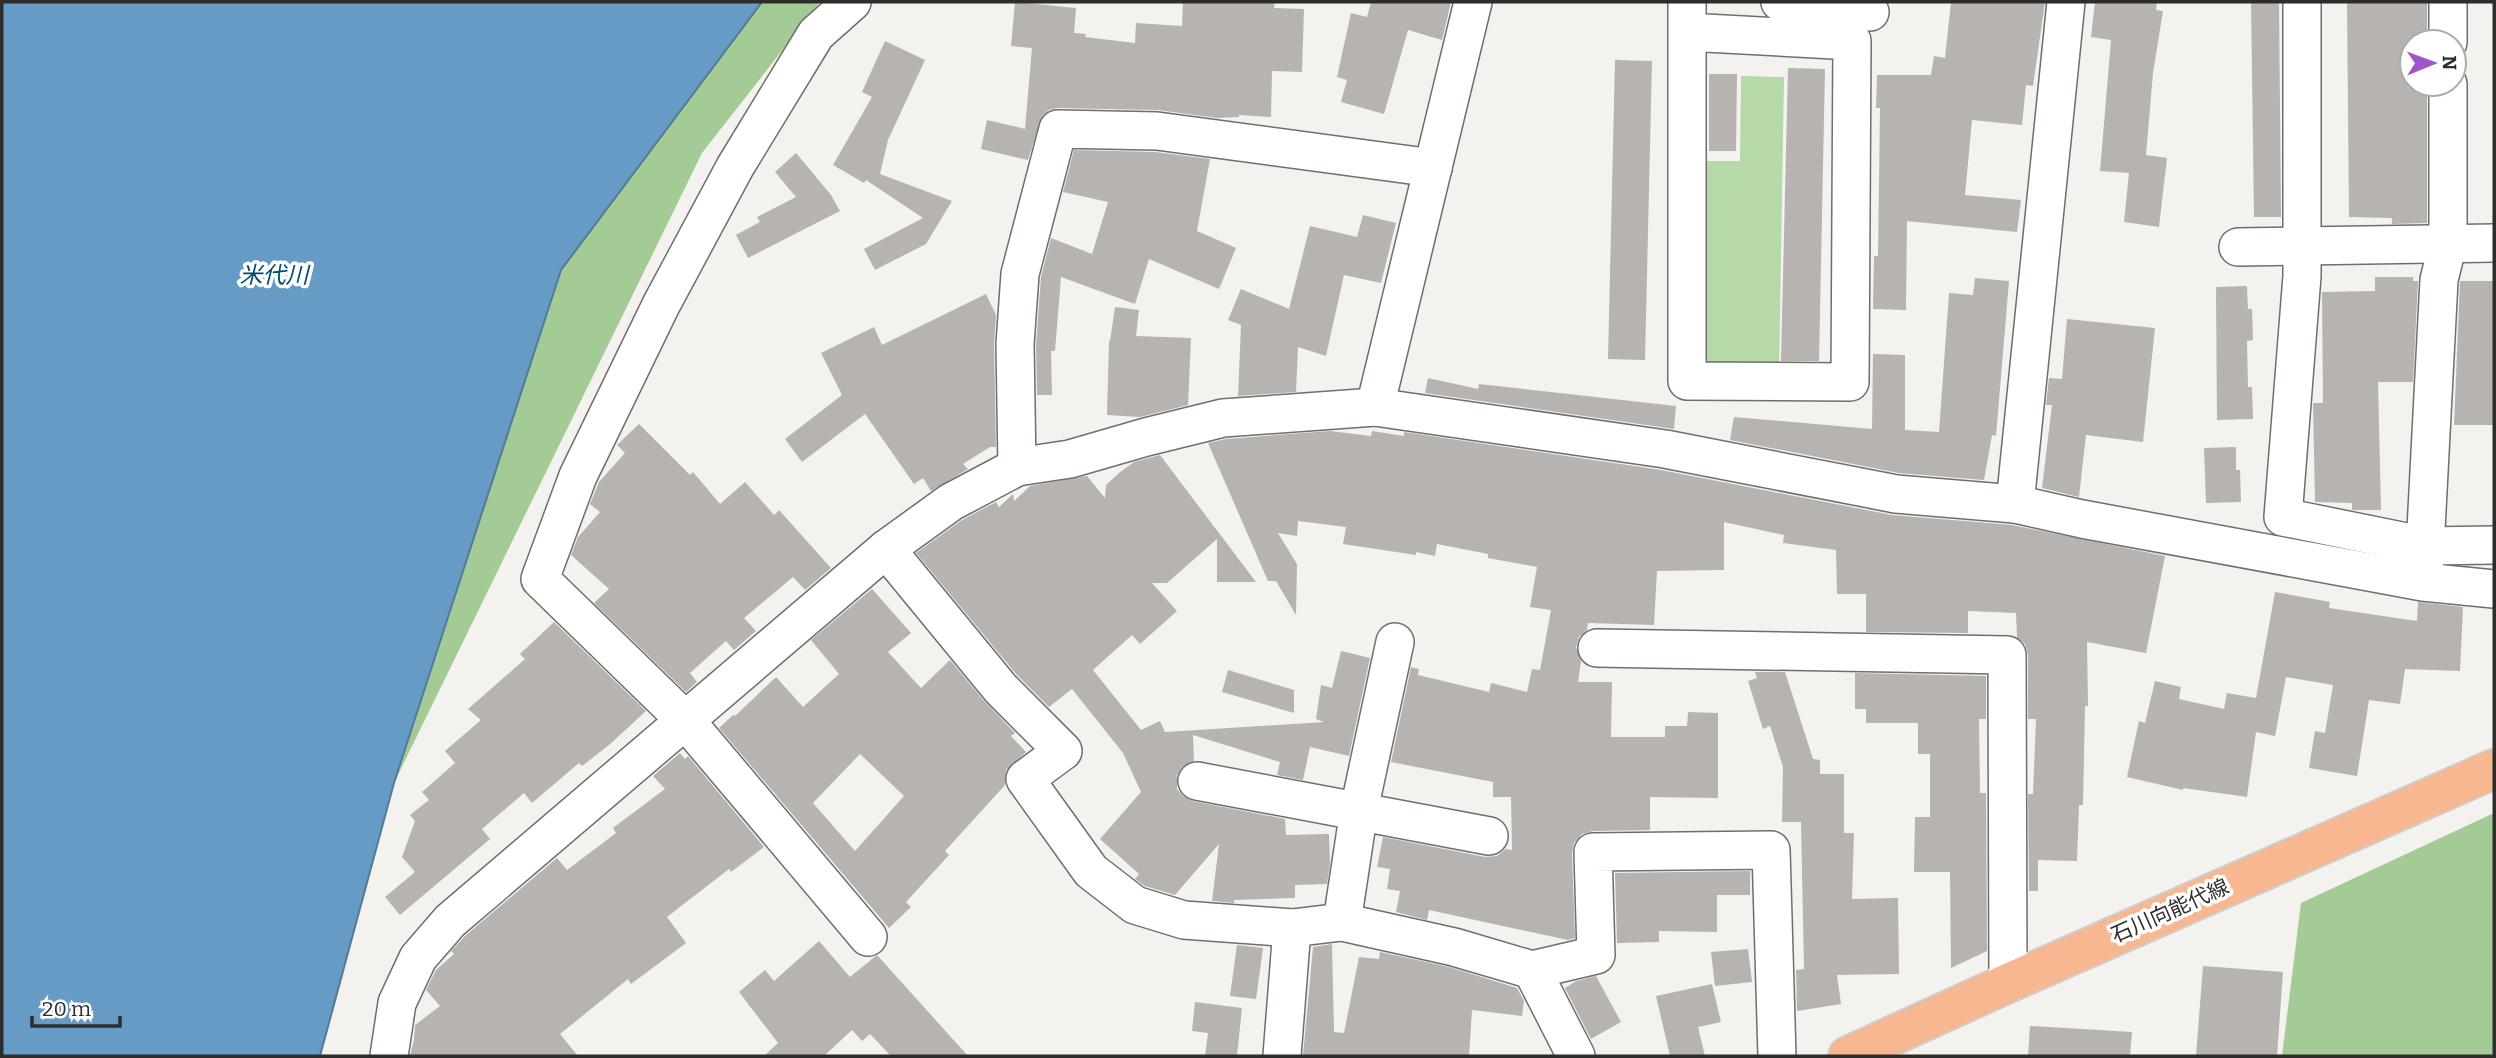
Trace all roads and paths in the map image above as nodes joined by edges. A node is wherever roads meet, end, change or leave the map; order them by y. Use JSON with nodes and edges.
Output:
{"nodes":[{"id":1,"x":852,"y":2,"type":"edge"},
{"id":2,"x":1473,"y":2,"type":"edge"},
{"id":3,"x":1781,"y":2,"type":"edge"},
{"id":4,"x":2066,"y":2,"type":"edge"},
{"id":5,"x":2302,"y":2,"type":"edge"},
{"id":6,"x":2448,"y":2,"type":"edge"},
{"id":7,"x":1870,"y":12,"type":"dead end"},
{"id":8,"x":1687,"y":17,"type":"edge"},
{"id":9,"x":2448,"y":28,"type":"edge"},
{"id":10,"x":2448,"y":98,"type":"edge"},
{"id":11,"x":1433,"y":168,"type":"junction"},
{"id":12,"x":2448,"y":243,"type":"junction"},
{"id":13,"x":2494,"y":243,"type":"edge"},
{"id":14,"x":2302,"y":246,"type":"junction"},
{"id":15,"x":2238,"y":247,"type":"dead end"},
{"id":16,"x":1375,"y":407,"type":"junction"},
{"id":17,"x":1017,"y":467,"type":"junction"},
{"id":18,"x":2015,"y":504,"type":"junction"},
{"id":19,"x":2494,"y":545,"type":"edge"},
{"id":20,"x":2426,"y":546,"type":"junction"},
{"id":21,"x":886,"y":549,"type":"junction"},
{"id":22,"x":2423,"y":582,"type":"junction"},
{"id":23,"x":2494,"y":589,"type":"edge"},
{"id":24,"x":1395,"y":642,"type":"dead end"},
{"id":25,"x":1597,"y":648,"type":"dead end"},
{"id":26,"x":685,"y":719,"type":"junction"},
{"id":27,"x":2494,"y":769,"type":"edge"},
{"id":28,"x":1197,"y":780,"type":"dead end"},
{"id":29,"x":1359,"y":810,"type":"junction"},
{"id":30,"x":1489,"y":836,"type":"dead end"},
{"id":31,"x":1342,"y":922,"type":"junction"},
{"id":32,"x":1292,"y":928,"type":"junction"},
{"id":33,"x":868,"y":937,"type":"dead end"},
{"id":34,"x":1532,"y":970,"type":"junction"},
{"id":35,"x":2008,"y":983,"type":"junction"},
{"id":36,"x":389,"y":1056,"type":"edge"},
{"id":37,"x":1282,"y":1056,"type":"edge"},
{"id":38,"x":1576,"y":1056,"type":"edge"},
{"id":39,"x":1777,"y":1056,"type":"edge"},
{"id":40,"x":1848,"y":1056,"type":"edge"}],
"edges":[{"from":1,"to":26,"type":"street"},
{"from":2,"to":11,"type":"street"},
{"from":3,"to":7,"type":"street"},
{"from":4,"to":18,"type":"street"},
{"from":5,"to":14,"type":"street"},
{"from":6,"to":9,"type":"street"},
{"from":8,"to":8,"type":"street"},
{"from":10,"to":12,"type":"street"},
{"from":11,"to":16,"type":"street"},
{"from":11,"to":17,"type":"street"},
{"from":12,"to":13,"type":"street"},
{"from":12,"to":14,"type":"street"},
{"from":12,"to":20,"type":"street"},
{"from":14,"to":15,"type":"street"},
{"from":14,"to":20,"type":"street"},
{"from":16,"to":17,"type":"street"},
{"from":16,"to":18,"type":"street"},
{"from":17,"to":21,"type":"street"},
{"from":18,"to":22,"type":"street"},
{"from":19,"to":20,"type":"street"},
{"from":20,"to":22,"type":"street"},
{"from":21,"to":26,"type":"street"},
{"from":21,"to":32,"type":"street"},
{"from":22,"to":23,"type":"street"},
{"from":24,"to":29,"type":"street"},
{"from":25,"to":35,"type":"street"},
{"from":26,"to":33,"type":"street"},
{"from":26,"to":36,"type":"street"},
{"from":27,"to":35,"type":"main road","name":"石川向能代線"},
{"from":28,"to":29,"type":"street"},
{"from":29,"to":30,"type":"street"},
{"from":29,"to":31,"type":"street"},
{"from":31,"to":32,"type":"street"},
{"from":31,"to":34,"type":"street"},
{"from":32,"to":37,"type":"street"},
{"from":34,"to":38,"type":"street"},
{"from":34,"to":39,"type":"street"},
{"from":35,"to":40,"type":"main road","name":"石川向能代線"}]}
